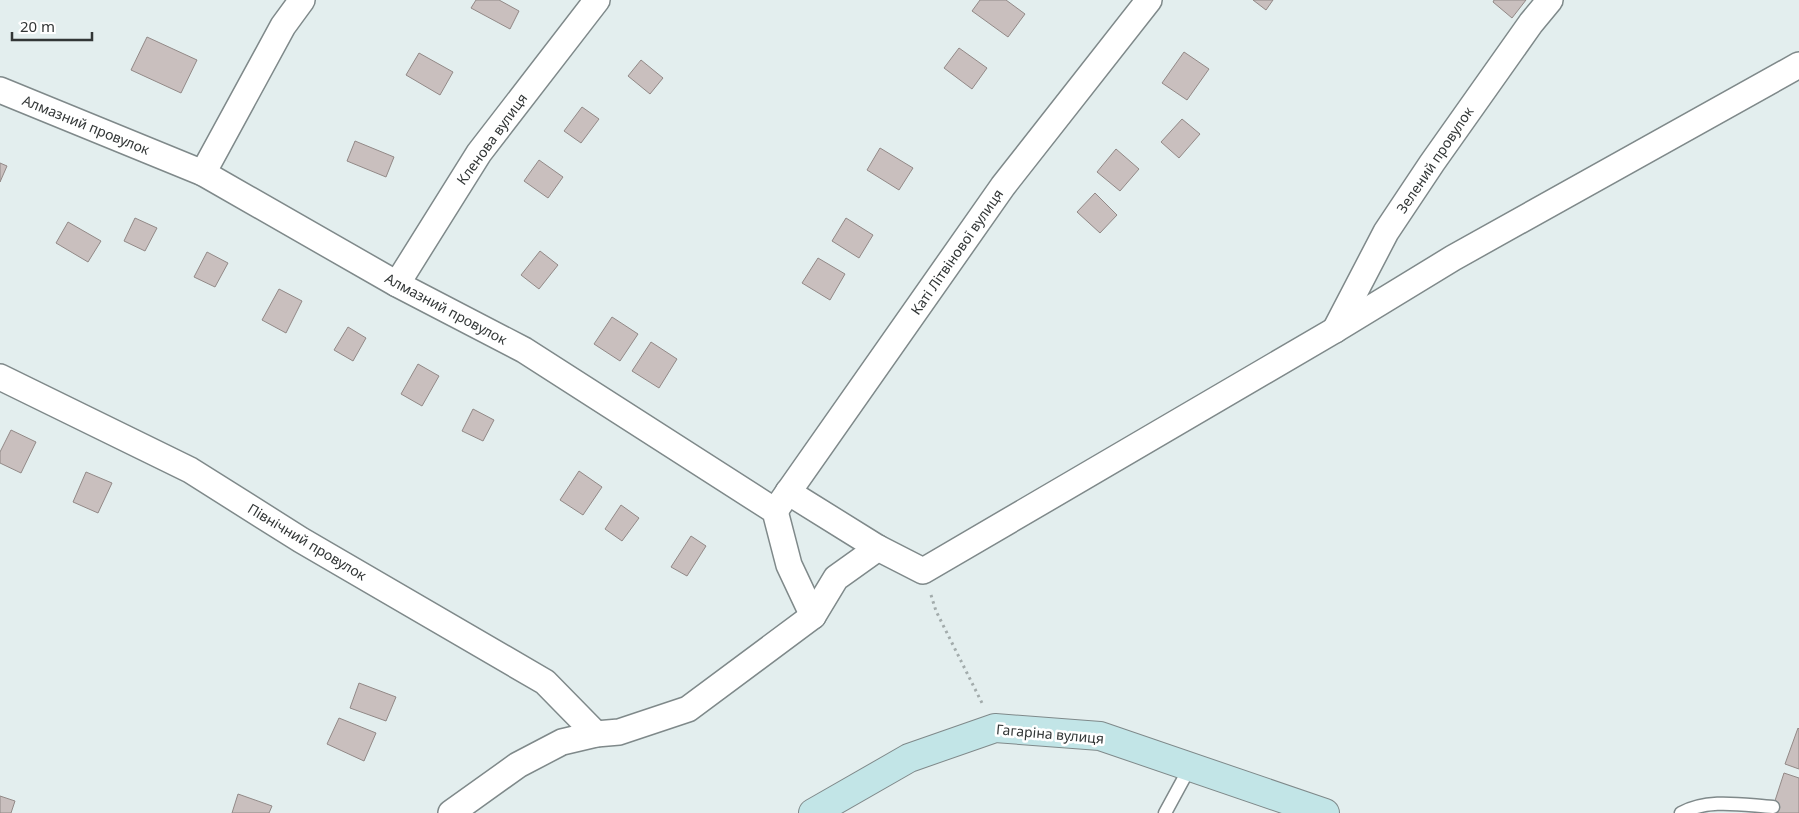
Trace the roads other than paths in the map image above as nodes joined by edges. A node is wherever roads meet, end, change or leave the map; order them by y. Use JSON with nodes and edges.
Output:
{"nodes":[{"id":1,"x":302,"y":0,"type":"edge"},
{"id":2,"x":596,"y":0,"type":"edge"},
{"id":3,"x":1149,"y":0,"type":"edge"},
{"id":4,"x":1550,"y":0,"type":"edge"},
{"id":5,"x":1799,"y":65,"type":"edge"},
{"id":6,"x":0,"y":90,"type":"edge"},
{"id":7,"x":204,"y":173,"type":"junction"},
{"id":8,"x":397,"y":284,"type":"junction"},
{"id":9,"x":1335,"y":330,"type":"junction"},
{"id":10,"x":0,"y":377,"type":"edge"},
{"id":11,"x":782,"y":501,"type":"junction"},
{"id":12,"x":878,"y":548,"type":"junction"},
{"id":13,"x":813,"y":616,"type":"junction"},
{"id":14,"x":596,"y":734,"type":"junction"},
{"id":15,"x":1190,"y":767,"type":"junction"},
{"id":16,"x":1773,"y":807,"type":"dead end"},
{"id":17,"x":451,"y":813,"type":"edge"},
{"id":18,"x":813,"y":813,"type":"edge"},
{"id":19,"x":1165,"y":813,"type":"edge"},
{"id":20,"x":1325,"y":813,"type":"edge"},
{"id":21,"x":1681,"y":813,"type":"edge"}],
"edges":[{"from":1,"to":7,"type":"street"},
{"from":2,"to":8,"type":"street","name":"Кленова вулиця"},
{"from":3,"to":11,"type":"street","name":"Каті Літвінової вулиця"},
{"from":4,"to":9,"type":"street","name":"Зелений провулок"},
{"from":5,"to":9,"type":"street"},
{"from":6,"to":7,"type":"street","name":"Алмазний провулок"},
{"from":7,"to":8,"type":"street","name":"Алмазний провулок"},
{"from":8,"to":11,"type":"street","name":"Алмазний провулок"},
{"from":9,"to":12,"type":"street","name":"Алмазний провулок"},
{"from":10,"to":14,"type":"street","name":"Північний провулок"},
{"from":11,"to":12,"type":"street","name":"Алмазний провулок"},
{"from":11,"to":13,"type":"street"},
{"from":12,"to":13,"type":"street"},
{"from":13,"to":14,"type":"street"},
{"from":14,"to":17,"type":"street"},
{"from":15,"to":18,"type":"main road","name":"Гагаріна вулиця"},
{"from":15,"to":19,"type":"lane"},
{"from":15,"to":20,"type":"main road","name":"Гагаріна вулиця"},
{"from":16,"to":21,"type":"lane"}]}
